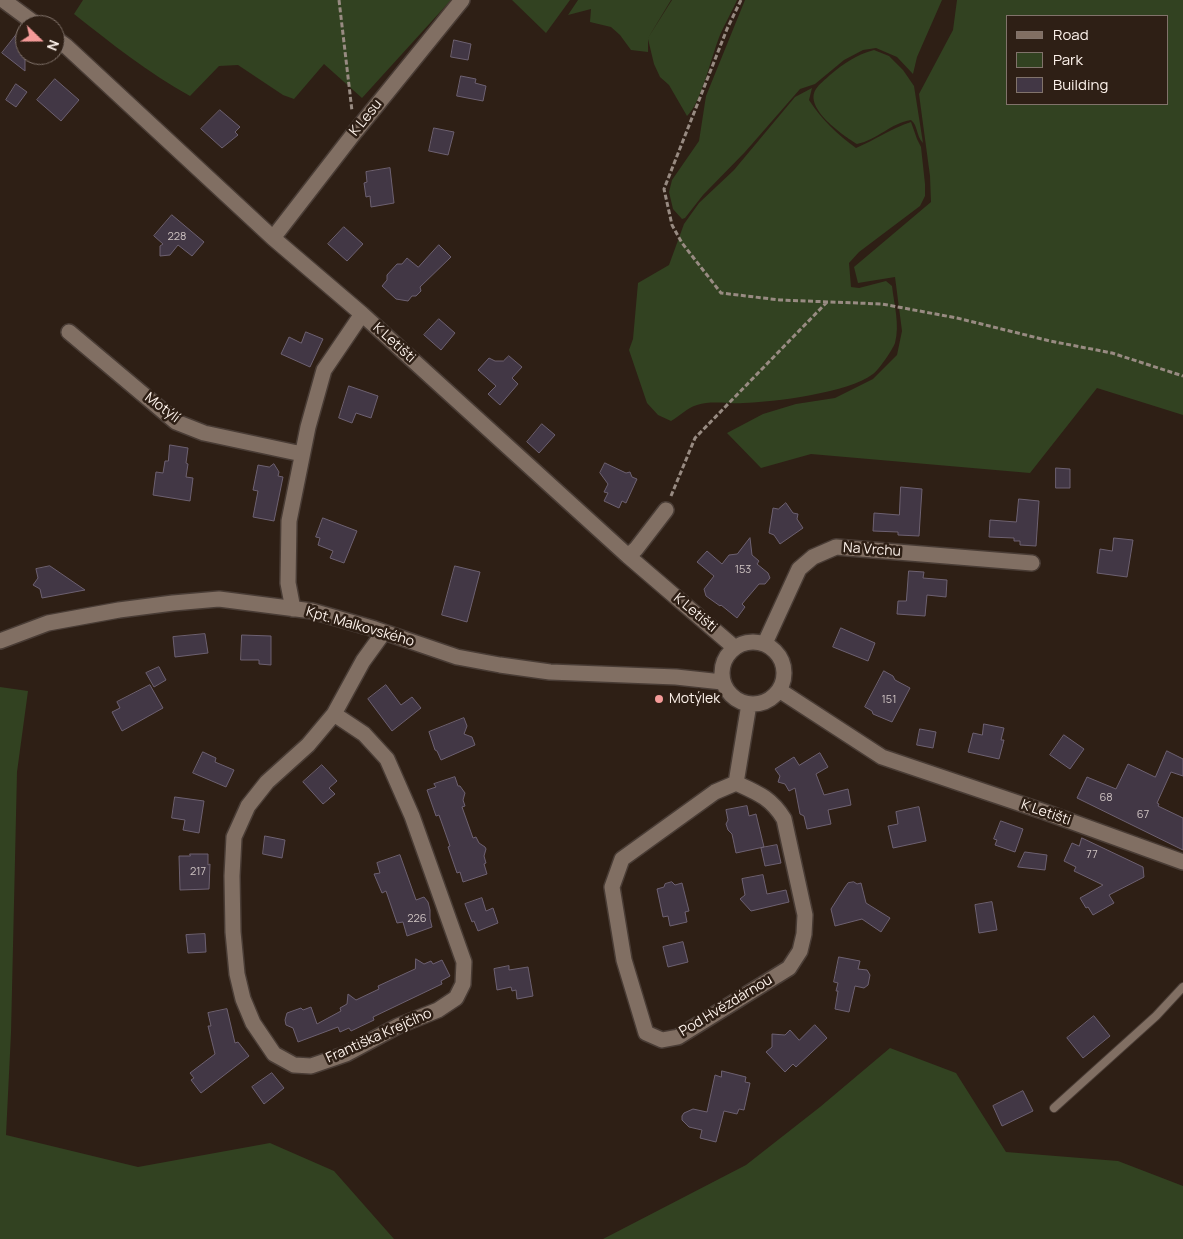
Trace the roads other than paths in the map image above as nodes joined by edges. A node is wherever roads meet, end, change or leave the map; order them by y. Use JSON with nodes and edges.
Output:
{"nodes":[{"id":1,"x":2,"y":0,"type":"edge"},
{"id":2,"x":462,"y":0,"type":"edge"},
{"id":3,"x":23,"y":15,"type":"edge"},
{"id":4,"x":65,"y":45,"type":"edge"},
{"id":5,"x":273,"y":238,"type":"junction"},
{"id":6,"x":362,"y":314,"type":"junction"},
{"id":7,"x":68,"y":332,"type":"dead end"},
{"id":8,"x":302,"y":454,"type":"junction"},
{"id":9,"x":666,"y":510,"type":"road end"},
{"id":10,"x":628,"y":556,"type":"junction"},
{"id":11,"x":1032,"y":563,"type":"dead end"},
{"id":12,"x":293,"y":609,"type":"junction"},
{"id":13,"x":384,"y":632,"type":"junction"},
{"id":14,"x":0,"y":641,"type":"edge"},
{"id":15,"x":765,"y":643,"type":"junction"},
{"id":16,"x":734,"y":646,"type":"junction"},
{"id":17,"x":722,"y":682,"type":"junction"},
{"id":18,"x":779,"y":690,"type":"junction"},
{"id":19,"x":749,"y":704,"type":"junction"},
{"id":20,"x":334,"y":714,"type":"junction"},
{"id":21,"x":736,"y":783,"type":"junction"},
{"id":22,"x":1183,"y":862,"type":"edge"},
{"id":23,"x":1183,"y":987,"type":"edge"},
{"id":24,"x":1054,"y":1108,"type":"dead end"}],
"edges":[{"from":1,"to":3,"type":"street"},
{"from":2,"to":5,"type":"street","name":"K Lesu"},
{"from":4,"to":5,"type":"street","name":"K Letišti"},
{"from":5,"to":6,"type":"street","name":"K Letišti"},
{"from":6,"to":8,"type":"street"},
{"from":6,"to":10,"type":"street","name":"K Letišti"},
{"from":7,"to":8,"type":"street","name":"Motýlí"},
{"from":8,"to":12,"type":"street"},
{"from":9,"to":10,"type":"street"},
{"from":10,"to":16,"type":"street","name":"K Letišti"},
{"from":11,"to":15,"type":"street","name":"Na Vrchu"},
{"from":12,"to":13,"type":"street","name":"Kpt. Malkovského"},
{"from":12,"to":14,"type":"street","name":"Kpt. Malkovského"},
{"from":13,"to":17,"type":"street","name":"Kpt. Malkovského"},
{"from":13,"to":20,"type":"street","name":"Františka Krejčího"},
{"from":15,"to":16,"type":"street"},
{"from":15,"to":18,"type":"street"},
{"from":16,"to":17,"type":"street"},
{"from":17,"to":19,"type":"street"},
{"from":18,"to":19,"type":"street"},
{"from":18,"to":22,"type":"street","name":"K Letišti"},
{"from":19,"to":21,"type":"street"},
{"from":20,"to":20,"type":"street","name":"Františka Krejčího"},
{"from":21,"to":21,"type":"street","name":"Pod Hvězdárnou"},
{"from":23,"to":24,"type":"lane"}]}
